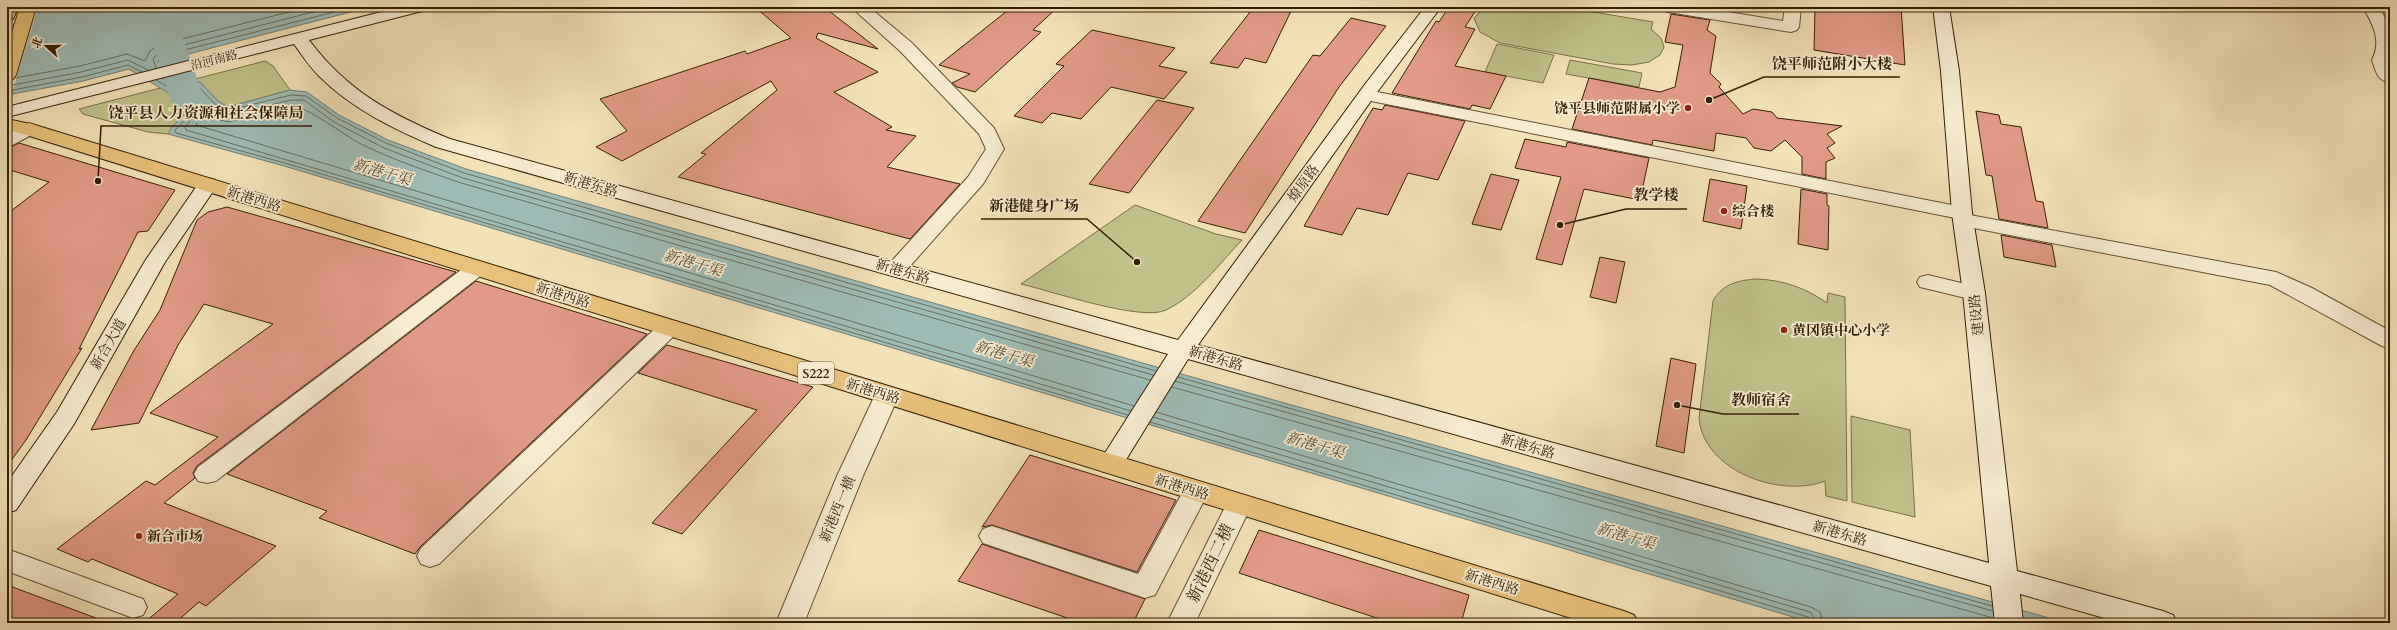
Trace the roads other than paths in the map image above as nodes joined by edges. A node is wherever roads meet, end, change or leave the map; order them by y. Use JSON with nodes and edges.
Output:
{"nodes":[{"id":1,"x":10,"y":7,"type":"edge"},
{"id":2,"x":28,"y":7,"type":"edge"},
{"id":3,"x":420,"y":7,"type":"edge"},
{"id":4,"x":859,"y":7,"type":"edge"},
{"id":5,"x":1433,"y":7,"type":"edge"},
{"id":6,"x":1668,"y":7,"type":"edge"},
{"id":7,"x":1793,"y":7,"type":"edge"},
{"id":8,"x":1941,"y":7,"type":"edge"},
{"id":9,"x":2371,"y":7,"type":"edge"},
{"id":10,"x":2386,"y":7,"type":"edge"},
{"id":11,"x":1693,"y":9,"type":"edge"},
{"id":12,"x":2390,"y":10,"type":"edge"},
{"id":13,"x":7,"y":16,"type":"edge"},
{"id":14,"x":298,"y":38,"type":"junction"},
{"id":15,"x":7,"y":75,"type":"edge"},
{"id":16,"x":2390,"y":78,"type":"edge"},
{"id":17,"x":1367,"y":94,"type":"junction"},
{"id":18,"x":7,"y":112,"type":"edge"},
{"id":19,"x":7,"y":124,"type":"edge"},
{"id":20,"x":29,"y":130,"type":"junction"},
{"id":21,"x":7,"y":142,"type":"edge"},
{"id":22,"x":208,"y":184,"type":"junction"},
{"id":23,"x":1962,"y":216,"type":"junction"},
{"id":24,"x":476,"y":269,"type":"junction"},
{"id":25,"x":896,"y":269,"type":"junction"},
{"id":26,"x":1928,"y":282,"type":"dead end"},
{"id":27,"x":1974,"y":293,"type":"junction"},
{"id":28,"x":670,"y":327,"type":"junction"},
{"id":29,"x":2390,"y":341,"type":"edge"},
{"id":30,"x":1179,"y":355,"type":"junction"},
{"id":31,"x":887,"y":395,"type":"junction"},
{"id":32,"x":1110,"y":464,"type":"junction"},
{"id":33,"x":207,"y":474,"type":"dead end"},
{"id":34,"x":1196,"y":491,"type":"junction"},
{"id":35,"x":7,"y":503,"type":"edge"},
{"id":36,"x":1238,"y":504,"type":"junction"},
{"id":37,"x":992,"y":536,"type":"dead end"},
{"id":38,"x":430,"y":556,"type":"dead end"},
{"id":39,"x":7,"y":560,"type":"edge"},
{"id":40,"x":2004,"y":579,"type":"junction"},
{"id":41,"x":133,"y":607,"type":"dead end"},
{"id":42,"x":790,"y":623,"type":"edge"},
{"id":43,"x":1180,"y":623,"type":"edge"},
{"id":44,"x":1624,"y":623,"type":"edge"},
{"id":45,"x":2008,"y":623,"type":"edge"},
{"id":46,"x":2163,"y":623,"type":"edge"}],
"edges":[{"from":1,"to":13,"type":"main road"},
{"from":2,"to":15,"type":"main road"},
{"from":3,"to":14,"type":"main road","name":"沿河南路"},
{"from":4,"to":25,"type":"main road"},
{"from":5,"to":17,"type":"main road","name":"燎原路"},
{"from":6,"to":11,"type":"main road"},
{"from":7,"to":11,"type":"main road"},
{"from":8,"to":23,"type":"main road","name":"建设路"},
{"from":9,"to":16,"type":"main road"},
{"from":10,"to":12,"type":"main road"},
{"from":14,"to":18,"type":"main road","name":"沿河南路"},
{"from":14,"to":25,"type":"main road","name":"新港东路"},
{"from":17,"to":23,"type":"main road"},
{"from":17,"to":30,"type":"main road","name":"燎原路"},
{"from":19,"to":20,"type":"main road","name":"新港西路","number":"S222"},
{"from":20,"to":21,"type":"main road"},
{"from":20,"to":22,"type":"main road","name":"新港西路","number":"S222"},
{"from":22,"to":24,"type":"main road","name":"新港西路","number":"S222"},
{"from":22,"to":35,"type":"main road","name":"新合大道"},
{"from":23,"to":27,"type":"main road","name":"建设路"},
{"from":23,"to":29,"type":"main road"},
{"from":24,"to":28,"type":"main road","name":"新港西路","number":"S222"},
{"from":24,"to":33,"type":"main road"},
{"from":25,"to":30,"type":"main road","name":"新港东路"},
{"from":26,"to":27,"type":"main road"},
{"from":27,"to":40,"type":"main road","name":"建设路"},
{"from":28,"to":31,"type":"main road","name":"新港西路","number":"S222"},
{"from":28,"to":38,"type":"main road"},
{"from":30,"to":32,"type":"main road","name":"燎原路"},
{"from":30,"to":40,"type":"main road","name":"新港东路"},
{"from":31,"to":32,"type":"main road","name":"新港西路","number":"S222"},
{"from":31,"to":42,"type":"main road","name":"新港西一横"},
{"from":32,"to":34,"type":"main road","name":"新港西路","number":"S222"},
{"from":34,"to":36,"type":"main road","name":"新港西路","number":"S222"},
{"from":34,"to":37,"type":"main road"},
{"from":36,"to":43,"type":"main road","name":"新港西二横"},
{"from":36,"to":44,"type":"main road","name":"新港西路","number":"S222"},
{"from":39,"to":41,"type":"main road"},
{"from":40,"to":45,"type":"main road","name":"建设路"},
{"from":40,"to":46,"type":"main road","name":"新港东路"}]}
